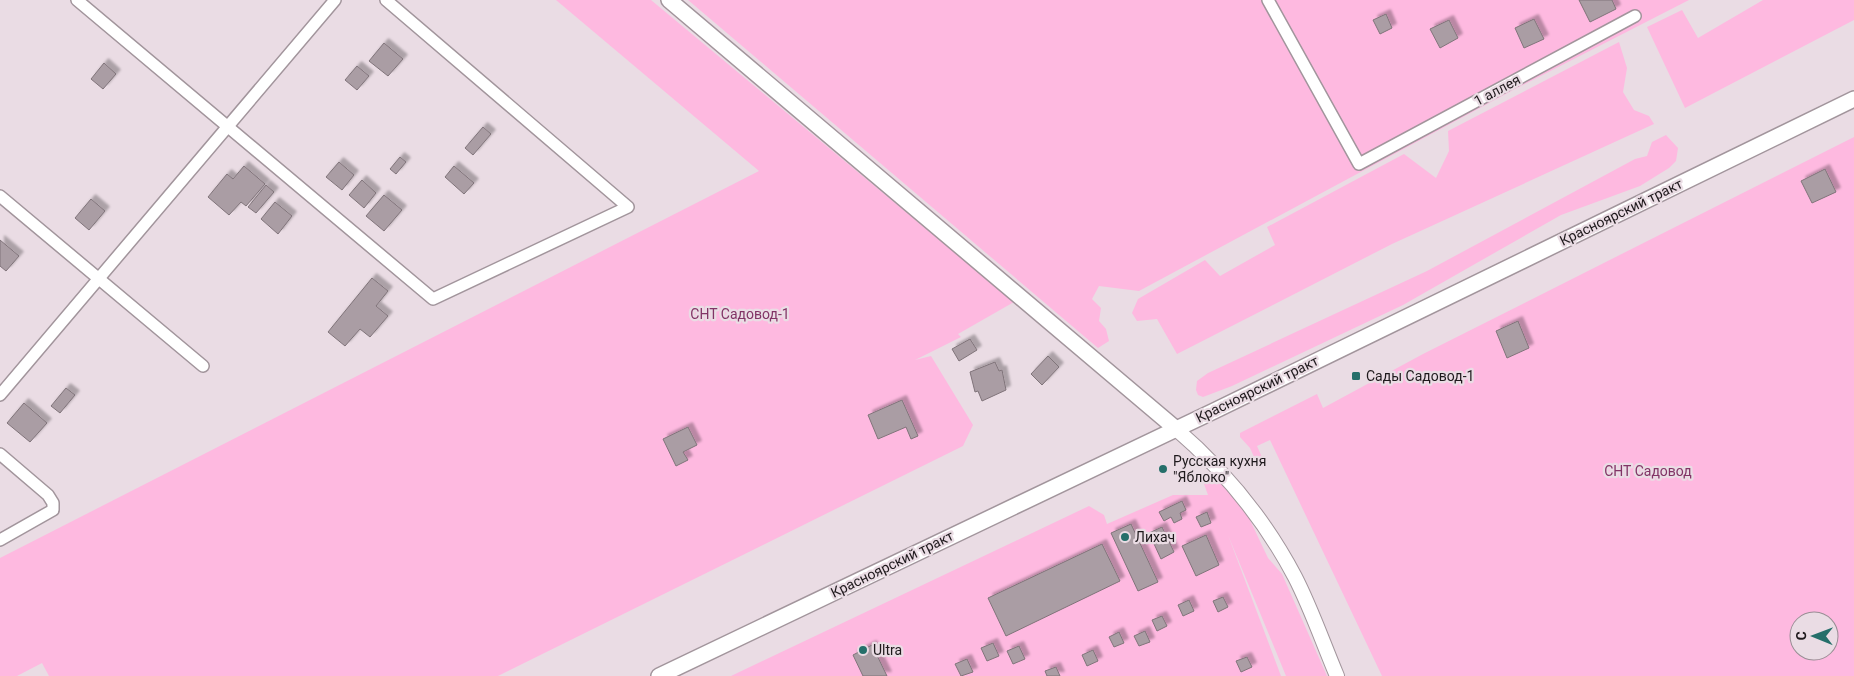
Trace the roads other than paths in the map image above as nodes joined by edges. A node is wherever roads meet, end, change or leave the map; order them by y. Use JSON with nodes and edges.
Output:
{"nodes":[{"id":1,"x":77,"y":0,"type":"edge"},
{"id":2,"x":335,"y":0,"type":"edge"},
{"id":3,"x":386,"y":0,"type":"edge"},
{"id":4,"x":669,"y":0,"type":"edge"},
{"id":5,"x":1268,"y":0,"type":"edge"},
{"id":6,"x":1635,"y":16,"type":"dead end"},
{"id":7,"x":1854,"y":99,"type":"edge"},
{"id":8,"x":230,"y":126,"type":"junction"},
{"id":9,"x":0,"y":196,"type":"edge"},
{"id":10,"x":98,"y":277,"type":"junction"},
{"id":11,"x":203,"y":366,"type":"dead end"},
{"id":12,"x":0,"y":395,"type":"edge"},
{"id":13,"x":1176,"y":428,"type":"junction"},
{"id":14,"x":0,"y":454,"type":"edge"},
{"id":15,"x":0,"y":540,"type":"edge"},
{"id":16,"x":659,"y":676,"type":"edge"},
{"id":17,"x":1337,"y":676,"type":"edge"}],
"edges":[{"from":1,"to":8,"type":"street"},
{"from":2,"to":8,"type":"street"},
{"from":3,"to":8,"type":"street"},
{"from":4,"to":13,"type":"main road"},
{"from":5,"to":6,"type":"street","name":"1 аллея"},
{"from":7,"to":13,"type":"main road","name":"Красноярский тракт"},
{"from":8,"to":10,"type":"street"},
{"from":9,"to":10,"type":"street"},
{"from":10,"to":11,"type":"street"},
{"from":10,"to":12,"type":"street"},
{"from":13,"to":16,"type":"main road","name":"Красноярский тракт"},
{"from":13,"to":17,"type":"street"},
{"from":14,"to":15,"type":"street"}]}
